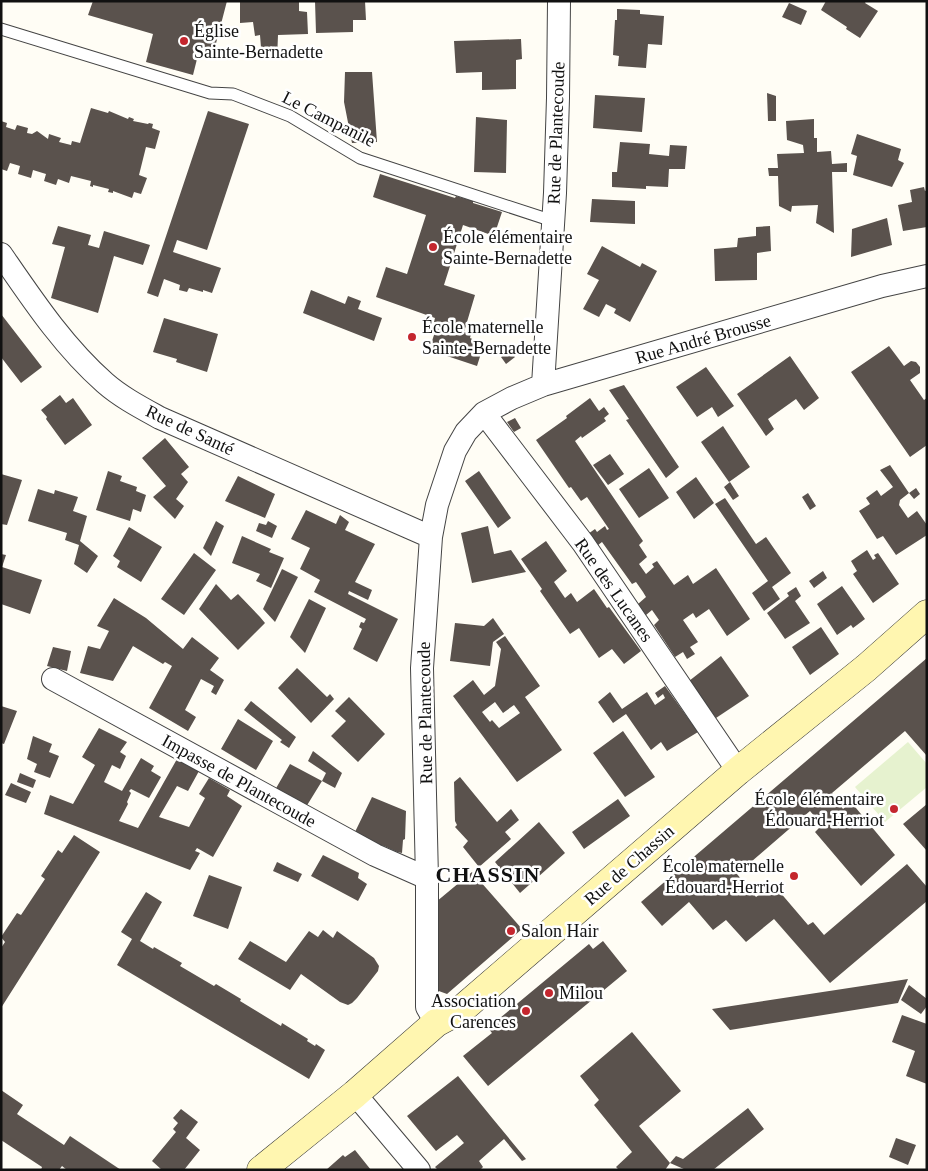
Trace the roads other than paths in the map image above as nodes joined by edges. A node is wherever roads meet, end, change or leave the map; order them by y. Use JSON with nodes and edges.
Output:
{"nodes":[{"id":1,"x":559,"y":1,"type":"edge"},
{"id":2,"x":1,"y":29,"type":"edge"},
{"id":3,"x":553,"y":221,"type":"junction"},
{"id":4,"x":1,"y":254,"type":"edge"},
{"id":5,"x":927,"y":276,"type":"edge"},
{"id":6,"x":543,"y":385,"type":"junction"},
{"id":7,"x":484,"y":413,"type":"junction"},
{"id":8,"x":431,"y":537,"type":"junction"},
{"id":9,"x":927,"y":614,"type":"edge"},
{"id":10,"x":53,"y":679,"type":"dead end"},
{"id":11,"x":738,"y":771,"type":"junction"},
{"id":12,"x":427,"y":878,"type":"junction"},
{"id":13,"x":436,"y":1023,"type":"junction"},
{"id":14,"x":355,"y":1094,"type":"junction"},
{"id":15,"x":261,"y":1170,"type":"edge"},
{"id":16,"x":419,"y":1170,"type":"edge"}],
"edges":[{"from":1,"to":3,"type":"street","name":"Rue de Plantecoude"},
{"from":2,"to":3,"type":"lane","name":"Le Campanile"},
{"from":3,"to":6,"type":"street","name":"Rue de Plantecoude"},
{"from":4,"to":8,"type":"street","name":"Rue de Santé"},
{"from":5,"to":6,"type":"street","name":"Rue André Brousse"},
{"from":6,"to":7,"type":"street","name":"Rue André Brousse"},
{"from":7,"to":8,"type":"street","name":"Rue de Plantecoude"},
{"from":7,"to":11,"type":"street","name":"Rue des Lucanes"},
{"from":8,"to":12,"type":"street","name":"Rue de Plantecoude"},
{"from":9,"to":11,"type":"street","name":"Rue de Chassin"},
{"from":10,"to":12,"type":"street","name":"Impasse de Plantecoude"},
{"from":11,"to":13,"type":"street","name":"Rue de Chassin"},
{"from":12,"to":13,"type":"street","name":"Rue de Plantecoude"},
{"from":13,"to":14,"type":"street","name":"Rue de Chassin"},
{"from":14,"to":15,"type":"street","name":"Rue de Chassin"},
{"from":14,"to":16,"type":"street"}]}
